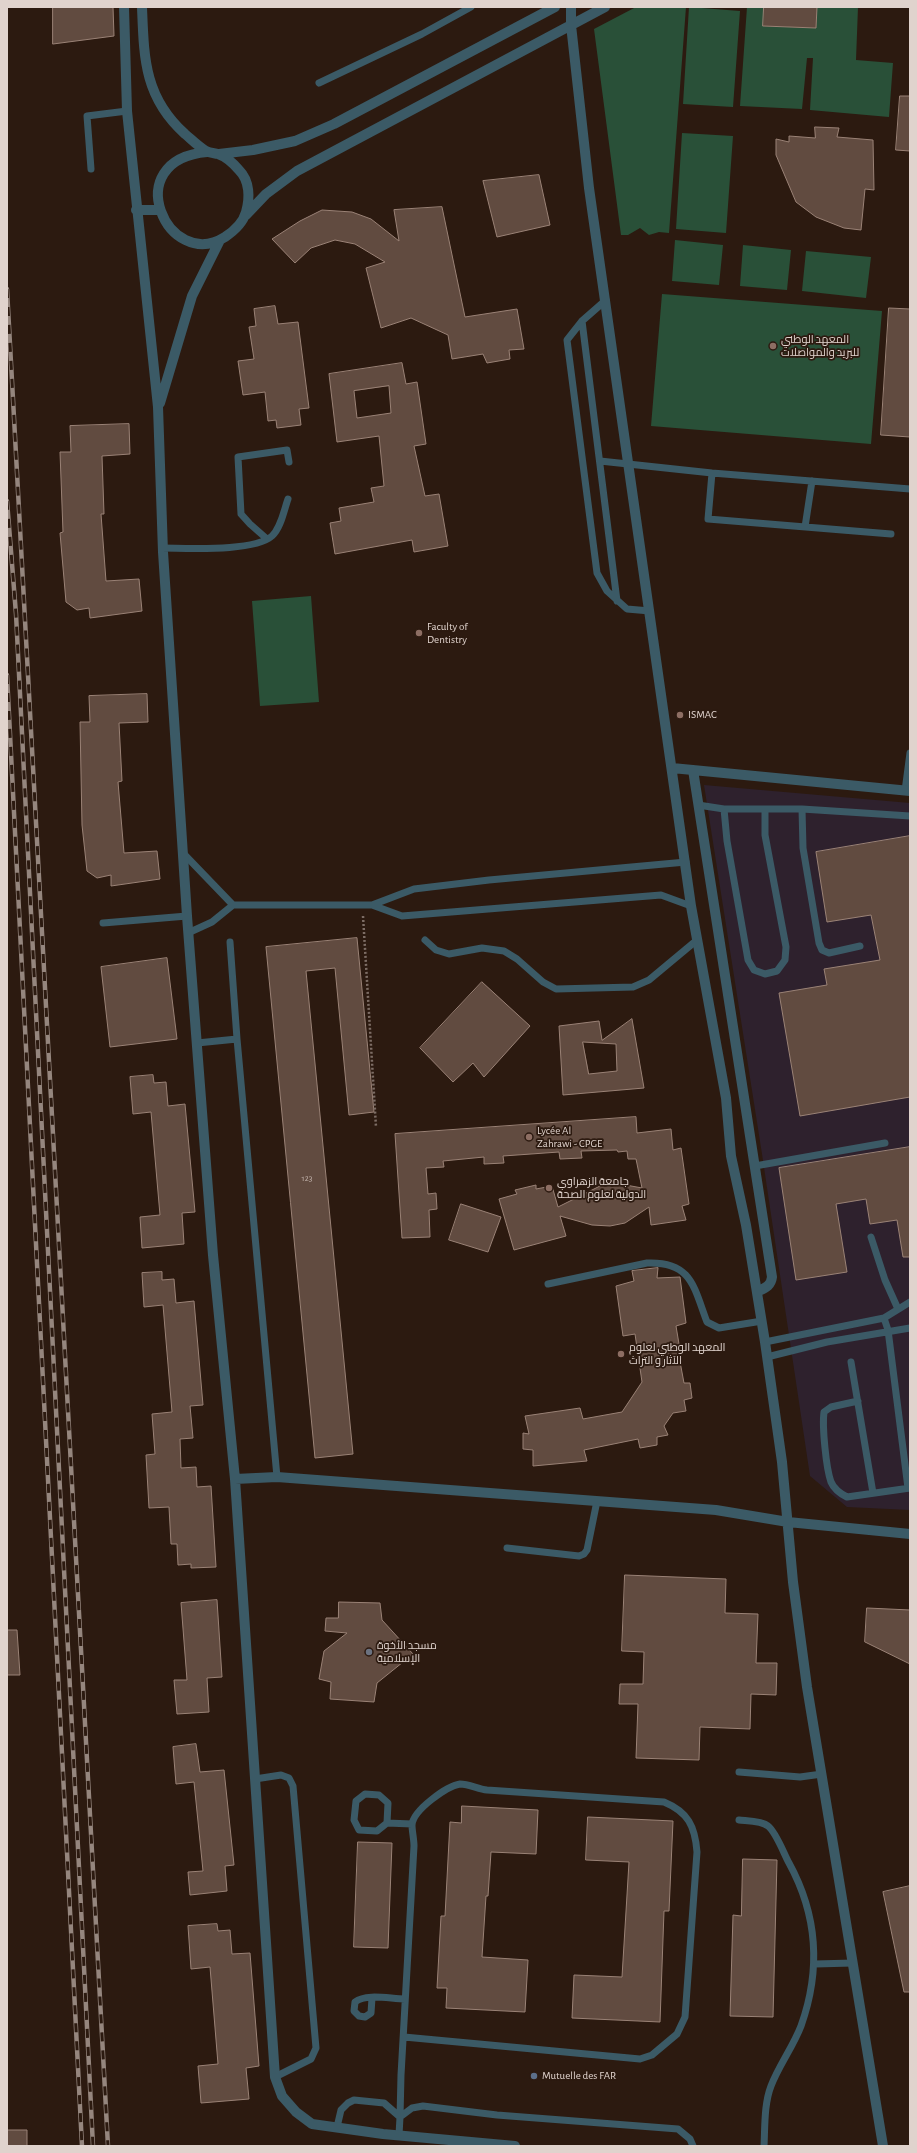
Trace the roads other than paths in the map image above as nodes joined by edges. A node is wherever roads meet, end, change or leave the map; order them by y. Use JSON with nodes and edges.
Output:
{"nodes":[{"id":1,"x":124,"y":7,"type":"edge"},
{"id":2,"x":142,"y":7,"type":"edge"},
{"id":3,"x":471,"y":7,"type":"edge"},
{"id":4,"x":555,"y":7,"type":"edge"},
{"id":5,"x":571,"y":7,"type":"edge"},
{"id":6,"x":605,"y":7,"type":"edge"},
{"id":7,"x":571,"y":25,"type":"junction"},
{"id":8,"x":319,"y":83,"type":"dead end"},
{"id":9,"x":127,"y":111,"type":"junction"},
{"id":10,"x":207,"y":152,"type":"junction"},
{"id":11,"x":219,"y":154,"type":"junction"},
{"id":12,"x":91,"y":169,"type":"dead end"},
{"id":13,"x":136,"y":210,"type":"junction"},
{"id":14,"x":159,"y":210,"type":"junction"},
{"id":15,"x":245,"y":216,"type":"junction"},
{"id":16,"x":220,"y":240,"type":"junction"},
{"id":17,"x":606,"y":300,"type":"junction"},
{"id":18,"x":582,"y":321,"type":"junction"},
{"id":19,"x":158,"y":407,"type":"junction"},
{"id":20,"x":600,"y":461,"type":"junction"},
{"id":21,"x":288,"y":462,"type":"dead end"},
{"id":22,"x":629,"y":465,"type":"junction"},
{"id":23,"x":712,"y":473,"type":"junction"},
{"id":24,"x":812,"y":481,"type":"junction"},
{"id":25,"x":910,"y":489,"type":"edge"},
{"id":26,"x":288,"y":499,"type":"dead end"},
{"id":27,"x":805,"y":527,"type":"junction"},
{"id":28,"x":891,"y":534,"type":"dead end"},
{"id":29,"x":267,"y":539,"type":"junction"},
{"id":30,"x":162,"y":548,"type":"junction"},
{"id":31,"x":617,"y":602,"type":"junction"},
{"id":32,"x":650,"y":611,"type":"junction"},
{"id":33,"x":910,"y":753,"type":"edge"},
{"id":34,"x":672,"y":768,"type":"junction"},
{"id":35,"x":693,"y":770,"type":"junction"},
{"id":36,"x":907,"y":791,"type":"edge"},
{"id":37,"x":698,"y":805,"type":"junction"},
{"id":38,"x":724,"y":809,"type":"junction"},
{"id":39,"x":802,"y":809,"type":"junction"},
{"id":40,"x":765,"y":810,"type":"junction"},
{"id":41,"x":910,"y":816,"type":"edge"},
{"id":42,"x":182,"y":852,"type":"junction"},
{"id":43,"x":686,"y":862,"type":"junction"},
{"id":44,"x":233,"y":905,"type":"junction"},
{"id":45,"x":372,"y":905,"type":"junction"},
{"id":46,"x":691,"y":906,"type":"junction"},
{"id":47,"x":186,"y":916,"type":"junction"},
{"id":48,"x":103,"y":922,"type":"dead end"},
{"id":49,"x":188,"y":933,"type":"junction"},
{"id":50,"x":426,"y":940,"type":"dead end"},
{"id":51,"x":697,"y":940,"type":"junction"},
{"id":52,"x":230,"y":942,"type":"dead end"},
{"id":53,"x":860,"y":946,"type":"dead end"},
{"id":54,"x":237,"y":1039,"type":"junction"},
{"id":55,"x":197,"y":1043,"type":"junction"},
{"id":56,"x":886,"y":1143,"type":"dead end"},
{"id":57,"x":755,"y":1166,"type":"junction"},
{"id":58,"x":871,"y":1236,"type":"dead end"},
{"id":59,"x":548,"y":1284,"type":"dead end"},
{"id":60,"x":757,"y":1292,"type":"junction"},
{"id":61,"x":910,"y":1302,"type":"edge"},
{"id":62,"x":898,"y":1309,"type":"junction"},
{"id":63,"x":884,"y":1318,"type":"junction"},
{"id":64,"x":762,"y":1322,"type":"junction"},
{"id":65,"x":910,"y":1328,"type":"edge"},
{"id":66,"x":888,"y":1330,"type":"junction"},
{"id":67,"x":765,"y":1342,"type":"junction"},
{"id":68,"x":767,"y":1357,"type":"junction"},
{"id":69,"x":851,"y":1362,"type":"dead end"},
{"id":70,"x":858,"y":1401,"type":"junction"},
{"id":71,"x":277,"y":1477,"type":"junction"},
{"id":72,"x":235,"y":1479,"type":"junction"},
{"id":73,"x":909,"y":1488,"type":"edge"},
{"id":74,"x":873,"y":1493,"type":"junction"},
{"id":75,"x":597,"y":1501,"type":"junction"},
{"id":76,"x":788,"y":1522,"type":"junction"},
{"id":77,"x":910,"y":1534,"type":"edge"},
{"id":78,"x":507,"y":1548,"type":"dead end"},
{"id":79,"x":739,"y":1772,"type":"dead end"},
{"id":80,"x":822,"y":1774,"type":"junction"},
{"id":81,"x":255,"y":1779,"type":"junction"},
{"id":82,"x":739,"y":1820,"type":"dead end"},
{"id":83,"x":387,"y":1823,"type":"junction"},
{"id":84,"x":412,"y":1824,"type":"junction"},
{"id":85,"x":852,"y":1963,"type":"junction"},
{"id":86,"x":815,"y":1964,"type":"junction"},
{"id":87,"x":372,"y":1998,"type":"dead end"},
{"id":88,"x":405,"y":1999,"type":"junction"},
{"id":89,"x":404,"y":2037,"type":"junction"},
{"id":90,"x":275,"y":2077,"type":"junction"},
{"id":91,"x":400,"y":2118,"type":"junction"},
{"id":92,"x":337,"y":2127,"type":"junction"},
{"id":93,"x":399,"y":2135,"type":"junction"},
{"id":94,"x":515,"y":2146,"type":"edge"},
{"id":95,"x":693,"y":2146,"type":"edge"},
{"id":96,"x":764,"y":2146,"type":"edge"},
{"id":97,"x":883,"y":2146,"type":"edge"}],
"edges":[{"from":1,"to":9,"type":"street"},
{"from":2,"to":10,"type":"street"},
{"from":3,"to":8,"type":"lane"},
{"from":4,"to":11,"type":"street"},
{"from":5,"to":7,"type":"street"},
{"from":6,"to":7,"type":"street"},
{"from":7,"to":15,"type":"street"},
{"from":7,"to":17,"type":"street"},
{"from":9,"to":12,"type":"lane"},
{"from":9,"to":13,"type":"street"},
{"from":10,"to":11,"type":"street"},
{"from":10,"to":14,"type":"street"},
{"from":11,"to":15,"type":"street"},
{"from":13,"to":14,"type":"street"},
{"from":13,"to":19,"type":"street"},
{"from":14,"to":16,"type":"street"},
{"from":15,"to":16,"type":"street"},
{"from":16,"to":19,"type":"street"},
{"from":17,"to":18,"type":"lane"},
{"from":17,"to":22,"type":"street"},
{"from":18,"to":20,"type":"lane"},
{"from":18,"to":31,"type":"lane"},
{"from":19,"to":30,"type":"street"},
{"from":20,"to":22,"type":"lane"},
{"from":20,"to":31,"type":"lane"},
{"from":21,"to":29,"type":"lane"},
{"from":22,"to":23,"type":"lane"},
{"from":22,"to":32,"type":"street"},
{"from":23,"to":24,"type":"lane"},
{"from":23,"to":27,"type":"lane"},
{"from":24,"to":25,"type":"lane"},
{"from":24,"to":27,"type":"lane"},
{"from":26,"to":29,"type":"lane"},
{"from":27,"to":28,"type":"lane"},
{"from":29,"to":30,"type":"lane"},
{"from":30,"to":42,"type":"street"},
{"from":31,"to":32,"type":"lane"},
{"from":32,"to":34,"type":"street"},
{"from":33,"to":36,"type":"lane"},
{"from":34,"to":35,"type":"street"},
{"from":34,"to":43,"type":"street"},
{"from":35,"to":36,"type":"street"},
{"from":35,"to":37,"type":"street"},
{"from":37,"to":38,"type":"lane"},
{"from":37,"to":57,"type":"street"},
{"from":38,"to":40,"type":"lane"},
{"from":38,"to":40,"type":"lane"},
{"from":39,"to":40,"type":"lane"},
{"from":39,"to":41,"type":"lane"},
{"from":39,"to":53,"type":"lane"},
{"from":42,"to":44,"type":"lane"},
{"from":42,"to":47,"type":"street"},
{"from":43,"to":45,"type":"lane"},
{"from":43,"to":46,"type":"street"},
{"from":44,"to":45,"type":"lane"},
{"from":44,"to":49,"type":"lane"},
{"from":45,"to":46,"type":"lane"},
{"from":46,"to":51,"type":"street"},
{"from":47,"to":48,"type":"lane"},
{"from":47,"to":49,"type":"street"},
{"from":49,"to":55,"type":"street"},
{"from":50,"to":51,"type":"lane"},
{"from":51,"to":60,"type":"street"},
{"from":52,"to":54,"type":"lane"},
{"from":54,"to":55,"type":"lane"},
{"from":54,"to":71,"type":"lane"},
{"from":55,"to":72,"type":"street"},
{"from":56,"to":57,"type":"lane"},
{"from":57,"to":60,"type":"street"},
{"from":58,"to":62,"type":"lane"},
{"from":59,"to":64,"type":"lane"},
{"from":60,"to":64,"type":"street"},
{"from":61,"to":62,"type":"lane"},
{"from":62,"to":63,"type":"lane"},
{"from":63,"to":66,"type":"lane"},
{"from":63,"to":67,"type":"lane"},
{"from":64,"to":67,"type":"street"},
{"from":65,"to":66,"type":"lane"},
{"from":66,"to":68,"type":"lane"},
{"from":66,"to":73,"type":"lane"},
{"from":67,"to":68,"type":"street"},
{"from":68,"to":76,"type":"street"},
{"from":69,"to":70,"type":"lane"},
{"from":70,"to":74,"type":"lane"},
{"from":70,"to":74,"type":"lane"},
{"from":71,"to":72,"type":"street"},
{"from":71,"to":75,"type":"street"},
{"from":72,"to":81,"type":"street"},
{"from":73,"to":74,"type":"lane"},
{"from":75,"to":76,"type":"street"},
{"from":75,"to":78,"type":"lane"},
{"from":76,"to":77,"type":"street"},
{"from":76,"to":80,"type":"street"},
{"from":79,"to":80,"type":"lane"},
{"from":80,"to":85,"type":"street"},
{"from":81,"to":90,"type":"street"},
{"from":81,"to":90,"type":"lane"},
{"from":82,"to":86,"type":"lane"},
{"from":83,"to":83,"type":"lane"},
{"from":83,"to":84,"type":"lane"},
{"from":84,"to":88,"type":"lane"},
{"from":84,"to":89,"type":"lane"},
{"from":85,"to":86,"type":"lane"},
{"from":85,"to":97,"type":"street"},
{"from":86,"to":96,"type":"lane"},
{"from":87,"to":88,"type":"lane"},
{"from":88,"to":89,"type":"lane"},
{"from":89,"to":91,"type":"lane"},
{"from":90,"to":92,"type":"street"},
{"from":91,"to":92,"type":"lane"},
{"from":91,"to":93,"type":"lane"},
{"from":91,"to":95,"type":"lane"},
{"from":92,"to":93,"type":"street"},
{"from":93,"to":94,"type":"street"}]}
